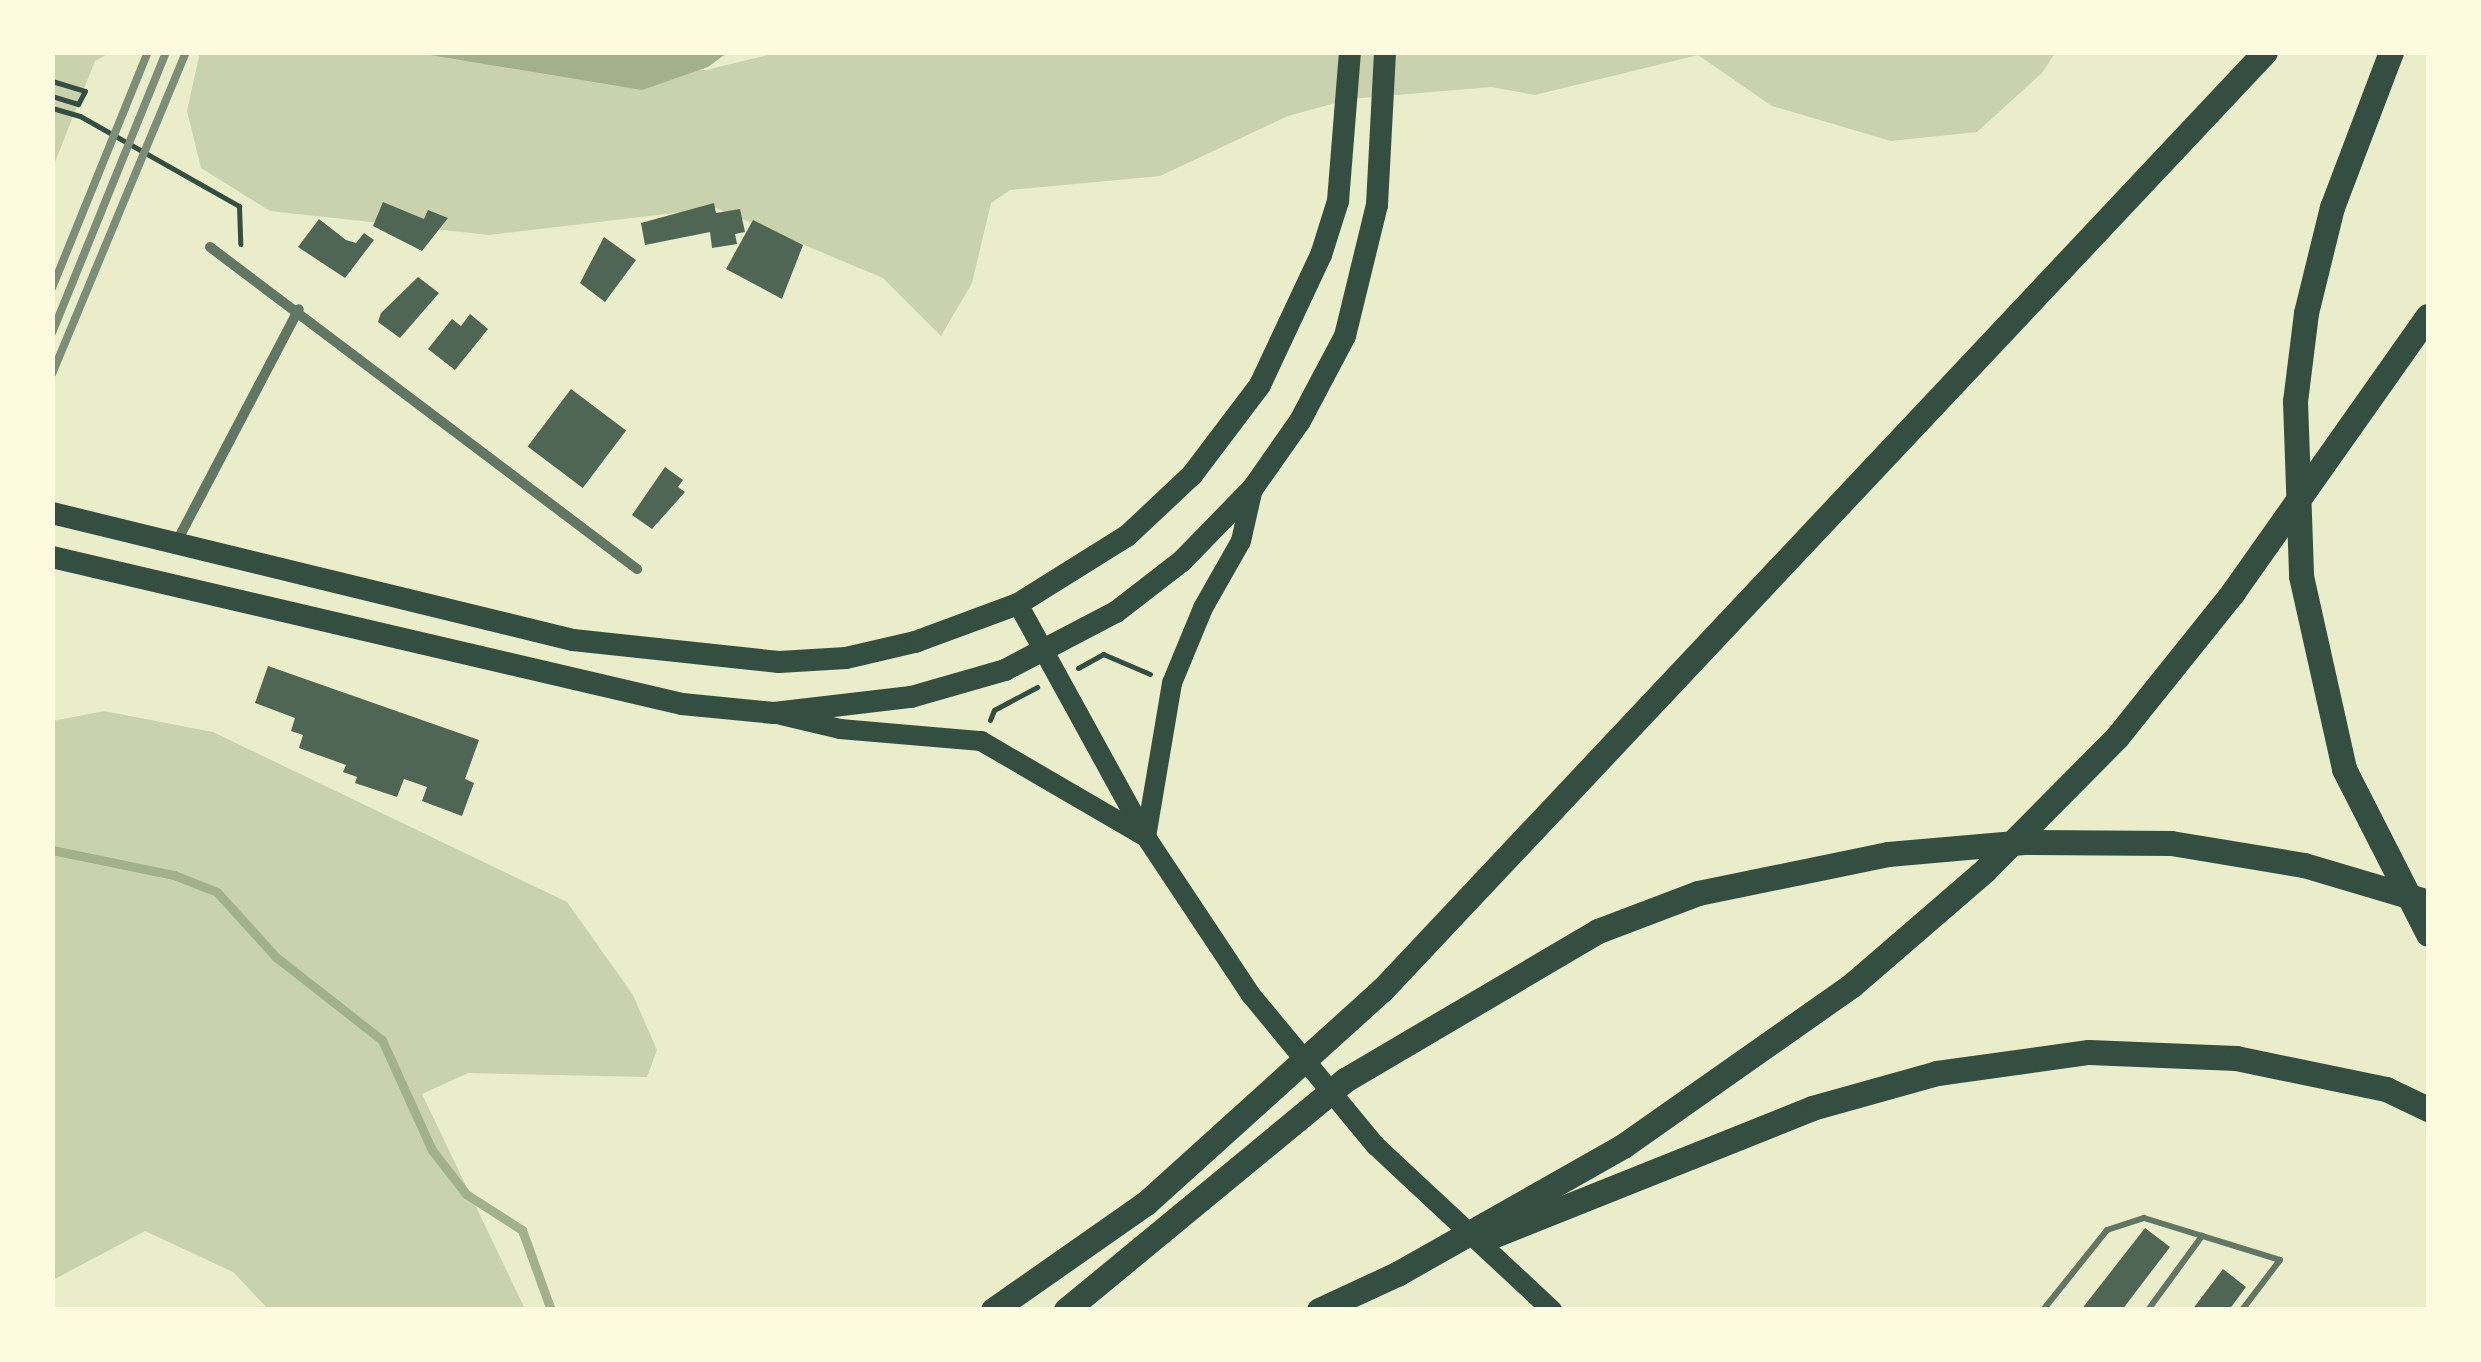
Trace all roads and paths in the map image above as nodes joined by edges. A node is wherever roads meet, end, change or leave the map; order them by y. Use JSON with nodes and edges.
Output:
{"nodes":[{"id":1,"x":1350,"y":52,"type":"edge"},
{"id":2,"x":1385,"y":52,"type":"edge"},
{"id":3,"x":2265,"y":52,"type":"edge"},
{"id":4,"x":2391,"y":52,"type":"edge"},
{"id":5,"x":52,"y":81,"type":"edge"},
{"id":6,"x":52,"y":96,"type":"edge"},
{"id":7,"x":52,"y":108,"type":"edge"},
{"id":8,"x":240,"y":244,"type":"dead end"},
{"id":9,"x":210,"y":247,"type":"dead end"},
{"id":10,"x":299,"y":309,"type":"junction"},
{"id":11,"x":2428,"y":316,"type":"edge"},
{"id":12,"x":1253,"y":488,"type":"junction"},
{"id":13,"x":52,"y":513,"type":"edge"},
{"id":14,"x":176,"y":545,"type":"junction"},
{"id":15,"x":52,"y":557,"type":"edge"},
{"id":16,"x":636,"y":568,"type":"dead end"},
{"id":17,"x":1018,"y":604,"type":"junction"},
{"id":18,"x":1045,"y":654,"type":"junction"},
{"id":19,"x":774,"y":713,"type":"junction"},
{"id":20,"x":1146,"y":837,"type":"junction"},
{"id":21,"x":2428,"y":902,"type":"edge"},
{"id":22,"x":2428,"y":934,"type":"edge"},
{"id":23,"x":2428,"y":1109,"type":"edge"},
{"id":24,"x":2202,"y":1236,"type":"junction"},
{"id":25,"x":1397,"y":1274,"type":"junction"},
{"id":26,"x":993,"y":1310,"type":"edge"},
{"id":27,"x":1066,"y":1310,"type":"edge"},
{"id":28,"x":1319,"y":1310,"type":"edge"},
{"id":29,"x":1552,"y":1310,"type":"edge"},
{"id":30,"x":2043,"y":1310,"type":"edge"},
{"id":31,"x":2148,"y":1310,"type":"edge"},
{"id":32,"x":2242,"y":1310,"type":"edge"}],
"edges":[{"from":1,"to":17,"type":"main road"},
{"from":2,"to":12,"type":"main road"},
{"from":3,"to":26,"type":"highway"},
{"from":4,"to":22,"type":"highway"},
{"from":5,"to":6,"type":"path"},
{"from":7,"to":8,"type":"path"},
{"from":9,"to":10,"type":"street"},
{"from":10,"to":14,"type":"street"},
{"from":10,"to":16,"type":"street"},
{"from":11,"to":25,"type":"highway"},
{"from":12,"to":18,"type":"main road"},
{"from":12,"to":20,"type":"main road"},
{"from":13,"to":14,"type":"main road"},
{"from":14,"to":17,"type":"main road"},
{"from":15,"to":19,"type":"main road"},
{"from":17,"to":18,"type":"main road"},
{"from":18,"to":19,"type":"main road"},
{"from":18,"to":20,"type":"main road"},
{"from":19,"to":20,"type":"main road"},
{"from":20,"to":29,"type":"main road"},
{"from":21,"to":27,"type":"highway"},
{"from":23,"to":25,"type":"highway"},
{"from":24,"to":30,"type":"lane"},
{"from":24,"to":31,"type":"lane"},
{"from":24,"to":32,"type":"lane"},
{"from":25,"to":28,"type":"highway"}]}
